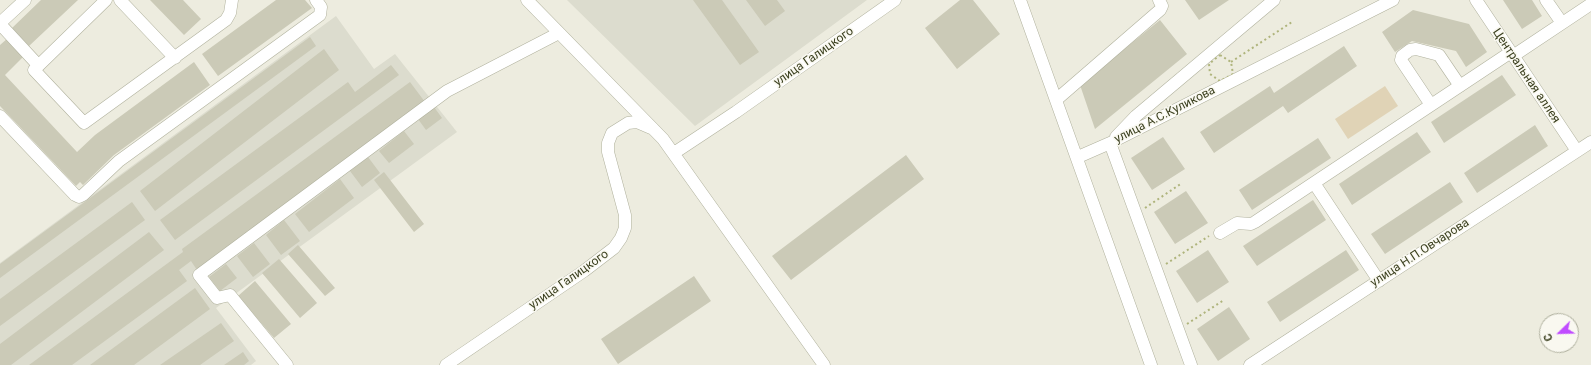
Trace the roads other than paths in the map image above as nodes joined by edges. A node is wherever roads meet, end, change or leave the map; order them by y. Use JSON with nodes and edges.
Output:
{"nodes":[{"id":1,"x":25,"y":0,"type":"edge"},
{"id":2,"x":106,"y":0,"type":"edge"},
{"id":3,"x":120,"y":0,"type":"edge"},
{"id":4,"x":232,"y":0,"type":"edge"},
{"id":5,"x":316,"y":0,"type":"edge"},
{"id":6,"x":527,"y":0,"type":"edge"},
{"id":7,"x":895,"y":0,"type":"edge"},
{"id":8,"x":1020,"y":0,"type":"edge"},
{"id":9,"x":1159,"y":0,"type":"edge"},
{"id":10,"x":1274,"y":0,"type":"edge"},
{"id":11,"x":1393,"y":0,"type":"edge"},
{"id":12,"x":1476,"y":0,"type":"edge"},
{"id":13,"x":1546,"y":0,"type":"edge"},
{"id":14,"x":1591,"y":4,"type":"edge"},
{"id":15,"x":1562,"y":23,"type":"junction"},
{"id":16,"x":0,"y":24,"type":"edge"},
{"id":17,"x":560,"y":33,"type":"junction"},
{"id":18,"x":1512,"y":54,"type":"junction"},
{"id":19,"x":175,"y":58,"type":"junction"},
{"id":20,"x":38,"y":65,"type":"junction"},
{"id":21,"x":1460,"y":86,"type":"junction"},
{"id":22,"x":1056,"y":100,"type":"junction"},
{"id":23,"x":1431,"y":105,"type":"junction"},
{"id":24,"x":0,"y":116,"type":"edge"},
{"id":25,"x":654,"y":129,"type":"junction"},
{"id":26,"x":1591,"y":142,"type":"edge"},
{"id":27,"x":1110,"y":143,"type":"junction"},
{"id":28,"x":1577,"y":151,"type":"junction"},
{"id":29,"x":674,"y":153,"type":"junction"},
{"id":30,"x":1078,"y":157,"type":"junction"},
{"id":31,"x":1314,"y":183,"type":"junction"},
{"id":32,"x":1220,"y":234,"type":"road end"},
{"id":33,"x":1379,"y":281,"type":"junction"},
{"id":34,"x":287,"y":365,"type":"edge"},
{"id":35,"x":446,"y":365,"type":"edge"},
{"id":36,"x":824,"y":365,"type":"edge"},
{"id":37,"x":1151,"y":365,"type":"edge"},
{"id":38,"x":1191,"y":365,"type":"edge"},
{"id":39,"x":1250,"y":365,"type":"edge"}],
"edges":[{"from":1,"to":16,"type":"street"},
{"from":2,"to":20,"type":"street"},
{"from":3,"to":19,"type":"street"},
{"from":4,"to":19,"type":"street"},
{"from":5,"to":24,"type":"street"},
{"from":6,"to":17,"type":"street"},
{"from":7,"to":29,"type":"street","name":"улица Галицкого"},
{"from":8,"to":22,"type":"street"},
{"from":9,"to":22,"type":"street"},
{"from":10,"to":27,"type":"street","name":"улица А.С.Куликова"},
{"from":11,"to":27,"type":"street","name":"улица А.С.Куликова"},
{"from":12,"to":18,"type":"street","name":"Центральная аллея"},
{"from":13,"to":15,"type":"street"},
{"from":14,"to":15,"type":"street"},
{"from":15,"to":18,"type":"street"},
{"from":16,"to":20,"type":"street"},
{"from":17,"to":25,"type":"street"},
{"from":17,"to":34,"type":"street"},
{"from":18,"to":21,"type":"street"},
{"from":18,"to":28,"type":"street","name":"Центральная аллея"},
{"from":19,"to":20,"type":"street"},
{"from":21,"to":23,"type":"street"},
{"from":21,"to":23,"type":"street"},
{"from":22,"to":30,"type":"street"},
{"from":23,"to":31,"type":"street"},
{"from":25,"to":29,"type":"street"},
{"from":25,"to":35,"type":"street","name":"улица Галицкого"},
{"from":26,"to":28,"type":"street","name":"улица Н.П.Овчарова"},
{"from":27,"to":30,"type":"street"},
{"from":27,"to":38,"type":"street"},
{"from":28,"to":33,"type":"street","name":"улица Н.П.Овчарова"},
{"from":29,"to":36,"type":"street"},
{"from":30,"to":37,"type":"street"},
{"from":31,"to":32,"type":"street"},
{"from":31,"to":33,"type":"street"},
{"from":33,"to":39,"type":"street","name":"улица Н.П.Овчарова"}]}
